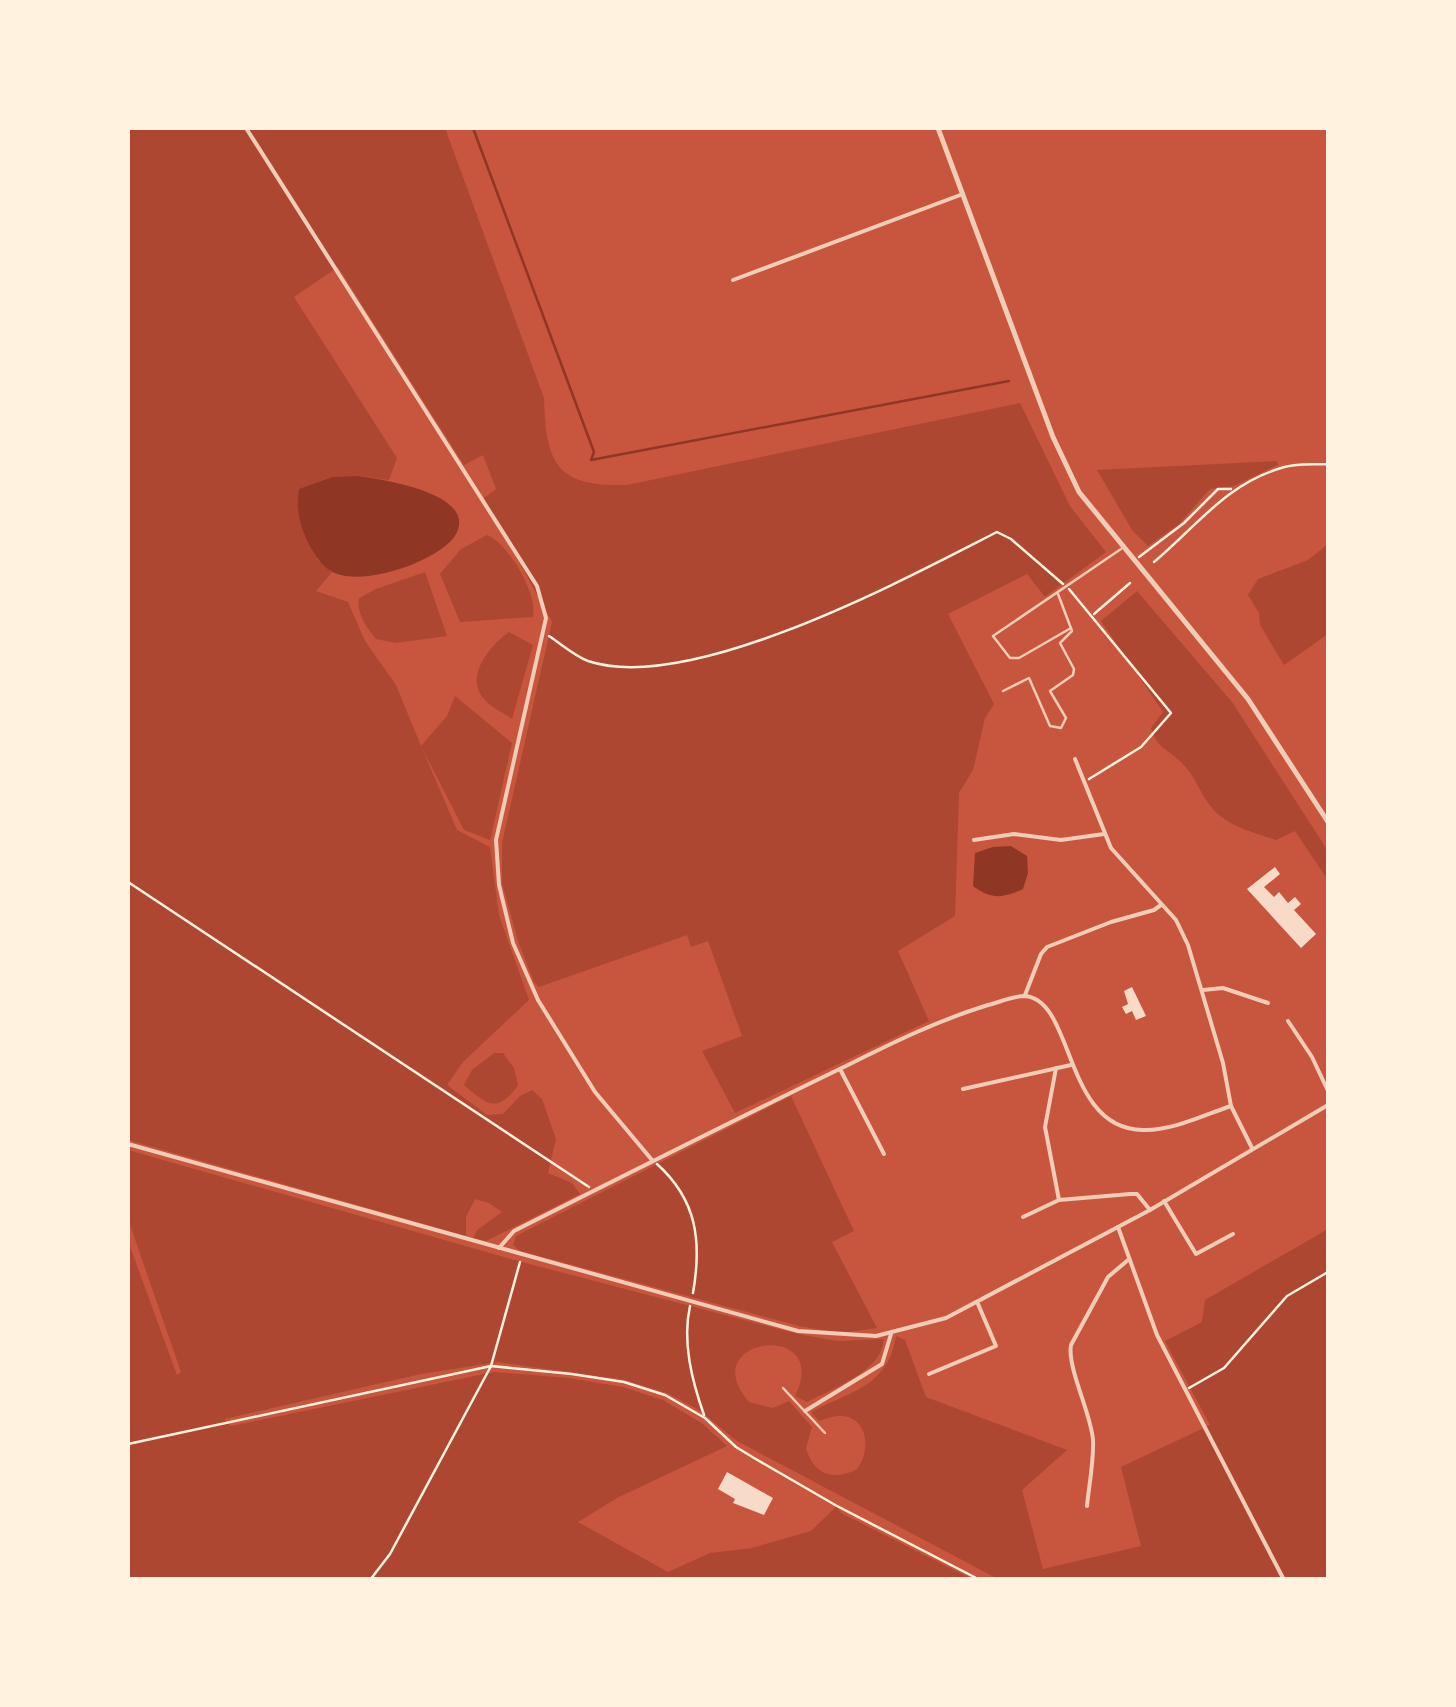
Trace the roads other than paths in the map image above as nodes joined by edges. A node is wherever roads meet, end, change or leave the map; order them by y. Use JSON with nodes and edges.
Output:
{"nodes":[{"id":1,"x":246,"y":128,"type":"edge"},
{"id":2,"x":938,"y":128,"type":"edge"},
{"id":3,"x":963,"y":194,"type":"junction"},
{"id":4,"x":733,"y":280,"type":"dead end"},
{"id":5,"x":1122,"y":548,"type":"junction"},
{"id":6,"x":1058,"y":594,"type":"junction"},
{"id":7,"x":1072,"y":628,"type":"junction"},
{"id":8,"x":1034,"y":688,"type":"junction"},
{"id":9,"x":1050,"y":690,"type":"junction"},
{"id":10,"x":1003,"y":691,"type":"dead end"},
{"id":11,"x":1075,"y":759,"type":"dead end"},
{"id":12,"x":1328,"y":822,"type":"edge"},
{"id":13,"x":1104,"y":834,"type":"junction"},
{"id":14,"x":974,"y":840,"type":"dead end"},
{"id":15,"x":1160,"y":905,"type":"junction"},
{"id":16,"x":1203,"y":990,"type":"junction"},
{"id":17,"x":1025,"y":996,"type":"junction"},
{"id":18,"x":1268,"y":1004,"type":"dead end"},
{"id":19,"x":1288,"y":1021,"type":"dead end"},
{"id":20,"x":1072,"y":1065,"type":"junction"},
{"id":21,"x":1056,"y":1068,"type":"junction"},
{"id":22,"x":840,"y":1069,"type":"junction"},
{"id":23,"x":963,"y":1089,"type":"dead end"},
{"id":24,"x":1328,"y":1091,"type":"edge"},
{"id":25,"x":1328,"y":1105,"type":"edge"},
{"id":26,"x":1231,"y":1106,"type":"junction"},
{"id":27,"x":128,"y":1144,"type":"edge"},
{"id":28,"x":1252,"y":1148,"type":"junction"},
{"id":29,"x":884,"y":1154,"type":"dead end"},
{"id":30,"x":652,"y":1160,"type":"junction"},
{"id":31,"x":1059,"y":1200,"type":"junction"},
{"id":32,"x":1164,"y":1201,"type":"junction"},
{"id":33,"x":1150,"y":1210,"type":"junction"},
{"id":34,"x":1023,"y":1217,"type":"dead end"},
{"id":35,"x":1118,"y":1227,"type":"junction"},
{"id":36,"x":1233,"y":1234,"type":"dead end"},
{"id":37,"x":499,"y":1248,"type":"junction"},
{"id":38,"x":1128,"y":1260,"type":"junction"},
{"id":39,"x":978,"y":1304,"type":"junction"},
{"id":40,"x":891,"y":1334,"type":"junction"},
{"id":41,"x":929,"y":1374,"type":"dead end"},
{"id":42,"x":783,"y":1388,"type":"dead end"},
{"id":43,"x":805,"y":1410,"type":"junction"},
{"id":44,"x":825,"y":1432,"type":"dead end"},
{"id":45,"x":1087,"y":1506,"type":"dead end"},
{"id":46,"x":1284,"y":1580,"type":"edge"}],
"edges":[{"from":1,"to":30,"type":"street"},
{"from":2,"to":3,"type":"street"},
{"from":3,"to":4,"type":"street"},
{"from":3,"to":5,"type":"street"},
{"from":5,"to":6,"type":"lane"},
{"from":5,"to":12,"type":"street"},
{"from":6,"to":7,"type":"lane"},
{"from":6,"to":7,"type":"lane"},
{"from":7,"to":9,"type":"lane"},
{"from":8,"to":9,"type":"lane"},
{"from":8,"to":9,"type":"lane"},
{"from":8,"to":10,"type":"lane"},
{"from":11,"to":13,"type":"street"},
{"from":13,"to":14,"type":"street"},
{"from":13,"to":15,"type":"street"},
{"from":15,"to":16,"type":"street"},
{"from":15,"to":17,"type":"street"},
{"from":16,"to":18,"type":"street"},
{"from":16,"to":26,"type":"street"},
{"from":17,"to":20,"type":"street"},
{"from":17,"to":22,"type":"street"},
{"from":19,"to":24,"type":"street"},
{"from":20,"to":21,"type":"street"},
{"from":20,"to":26,"type":"street"},
{"from":21,"to":23,"type":"street"},
{"from":21,"to":31,"type":"street"},
{"from":22,"to":29,"type":"street"},
{"from":22,"to":30,"type":"street"},
{"from":25,"to":28,"type":"street"},
{"from":26,"to":28,"type":"street"},
{"from":27,"to":37,"type":"street"},
{"from":28,"to":32,"type":"street"},
{"from":30,"to":37,"type":"street"},
{"from":31,"to":33,"type":"street"},
{"from":31,"to":34,"type":"street"},
{"from":32,"to":33,"type":"street"},
{"from":32,"to":36,"type":"street"},
{"from":33,"to":35,"type":"street"},
{"from":35,"to":38,"type":"street"},
{"from":35,"to":39,"type":"street"},
{"from":37,"to":40,"type":"street"},
{"from":38,"to":45,"type":"street"},
{"from":38,"to":46,"type":"street"},
{"from":39,"to":40,"type":"street"},
{"from":39,"to":41,"type":"street"},
{"from":40,"to":43,"type":"street"},
{"from":42,"to":43,"type":"lane"},
{"from":43,"to":44,"type":"lane"}]}
